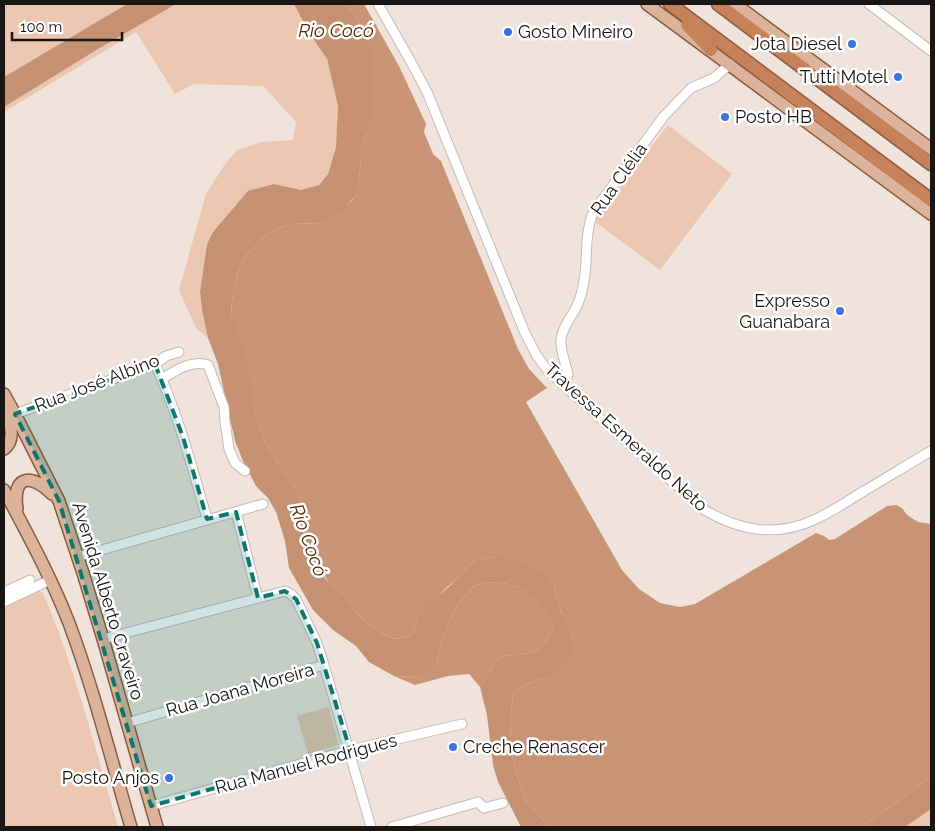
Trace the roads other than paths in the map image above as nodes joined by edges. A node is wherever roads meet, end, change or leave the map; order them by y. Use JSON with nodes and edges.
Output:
{"nodes":[{"id":1,"x":378,"y":4,"type":"edge"},
{"id":2,"x":647,"y":4,"type":"edge"},
{"id":3,"x":666,"y":4,"type":"edge"},
{"id":4,"x":670,"y":4,"type":"edge"},
{"id":5,"x":718,"y":4,"type":"edge"},
{"id":6,"x":735,"y":4,"type":"edge"},
{"id":7,"x":869,"y":4,"type":"edge"},
{"id":8,"x":748,"y":8,"type":"edge"},
{"id":9,"x":711,"y":50,"type":"junction"},
{"id":10,"x":931,"y":51,"type":"edge"},
{"id":11,"x":730,"y":64,"type":"junction"},
{"id":12,"x":931,"y":149,"type":"edge"},
{"id":13,"x":931,"y":164,"type":"edge"},
{"id":14,"x":931,"y":200,"type":"edge"},
{"id":15,"x":931,"y":214,"type":"edge"},
{"id":16,"x":155,"y":364,"type":"junction"},
{"id":17,"x":184,"y":366,"type":"junction"},
{"id":18,"x":162,"y":378,"type":"junction"},
{"id":19,"x":563,"y":385,"type":"junction"},
{"id":20,"x":4,"y":394,"type":"edge"},
{"id":21,"x":4,"y":401,"type":"edge"},
{"id":22,"x":15,"y":414,"type":"junction"},
{"id":23,"x":4,"y":449,"type":"edge"},
{"id":24,"x":931,"y":451,"type":"edge"},
{"id":25,"x":246,"y":471,"type":"dead end"},
{"id":26,"x":4,"y":490,"type":"edge"},
{"id":27,"x":59,"y":501,"type":"junction"},
{"id":28,"x":263,"y":504,"type":"dead end"},
{"id":29,"x":236,"y":512,"type":"junction"},
{"id":30,"x":19,"y":517,"type":"junction"},
{"id":31,"x":207,"y":520,"type":"junction"},
{"id":32,"x":77,"y":557,"type":"junction"},
{"id":33,"x":30,"y":580,"type":"dead end"},
{"id":34,"x":50,"y":580,"type":"junction"},
{"id":35,"x":4,"y":592,"type":"edge"},
{"id":36,"x":258,"y":598,"type":"junction"},
{"id":37,"x":4,"y":602,"type":"edge"},
{"id":38,"x":103,"y":638,"type":"junction"},
{"id":39,"x":324,"y":665,"type":"junction"},
{"id":40,"x":128,"y":723,"type":"junction"},
{"id":41,"x":462,"y":724,"type":"dead end"},
{"id":42,"x":350,"y":750,"type":"junction"},
{"id":43,"x":503,"y":803,"type":"dead end"},
{"id":44,"x":151,"y":806,"type":"junction"},
{"id":45,"x":131,"y":827,"type":"edge"},
{"id":46,"x":157,"y":827,"type":"edge"},
{"id":47,"x":371,"y":827,"type":"edge"},
{"id":48,"x":392,"y":827,"type":"edge"}],
"edges":[{"from":1,"to":19,"type":"street","name":"Travessa Esmeraldo Neto"},
{"from":2,"to":9,"type":"main road"},
{"from":3,"to":9,"type":"highway"},
{"from":4,"to":14,"type":"highway"},
{"from":5,"to":13,"type":"highway"},
{"from":6,"to":8,"type":"main road"},
{"from":7,"to":10,"type":"street"},
{"from":8,"to":12,"type":"main road"},
{"from":9,"to":11,"type":"main road"},
{"from":11,"to":15,"type":"main road"},
{"from":11,"to":19,"type":"street","name":"Rua Clélia"},
{"from":16,"to":17,"type":"street","name":"Rua José Albino"},
{"from":16,"to":18,"type":"street"},
{"from":16,"to":22,"type":"street","name":"Rua José Albino"},
{"from":17,"to":18,"type":"street"},
{"from":17,"to":25,"type":"street"},
{"from":18,"to":31,"type":"street"},
{"from":19,"to":24,"type":"street","name":"Travessa Esmeraldo Neto"},
{"from":20,"to":22,"type":"main road","name":"Avenida Alberto Craveiro"},
{"from":21,"to":23,"type":"main road"},
{"from":22,"to":27,"type":"main road","name":"Avenida Alberto Craveiro"},
{"from":26,"to":30,"type":"main road"},
{"from":27,"to":30,"type":"main road"},
{"from":27,"to":32,"type":"main road","name":"Avenida Alberto Craveiro"},
{"from":28,"to":29,"type":"street"},
{"from":29,"to":31,"type":"street"},
{"from":29,"to":36,"type":"street"},
{"from":30,"to":34,"type":"main road"},
{"from":31,"to":32,"type":"street"},
{"from":32,"to":38,"type":"main road","name":"Avenida Alberto Craveiro"},
{"from":33,"to":35,"type":"street"},
{"from":34,"to":37,"type":"street"},
{"from":34,"to":45,"type":"main road"},
{"from":36,"to":38,"type":"street"},
{"from":36,"to":39,"type":"street"},
{"from":38,"to":40,"type":"main road","name":"Avenida Alberto Craveiro"},
{"from":39,"to":40,"type":"street","name":"Rua Joana Moreira"},
{"from":39,"to":42,"type":"street"},
{"from":40,"to":44,"type":"main road","name":"Avenida Alberto Craveiro"},
{"from":41,"to":42,"type":"street","name":"Rua Manuel Rodrigues"},
{"from":42,"to":44,"type":"street","name":"Rua Manuel Rodrigues"},
{"from":42,"to":47,"type":"street"},
{"from":43,"to":48,"type":"street"},
{"from":44,"to":46,"type":"main road","name":"Avenida Alberto Craveiro"}]}
